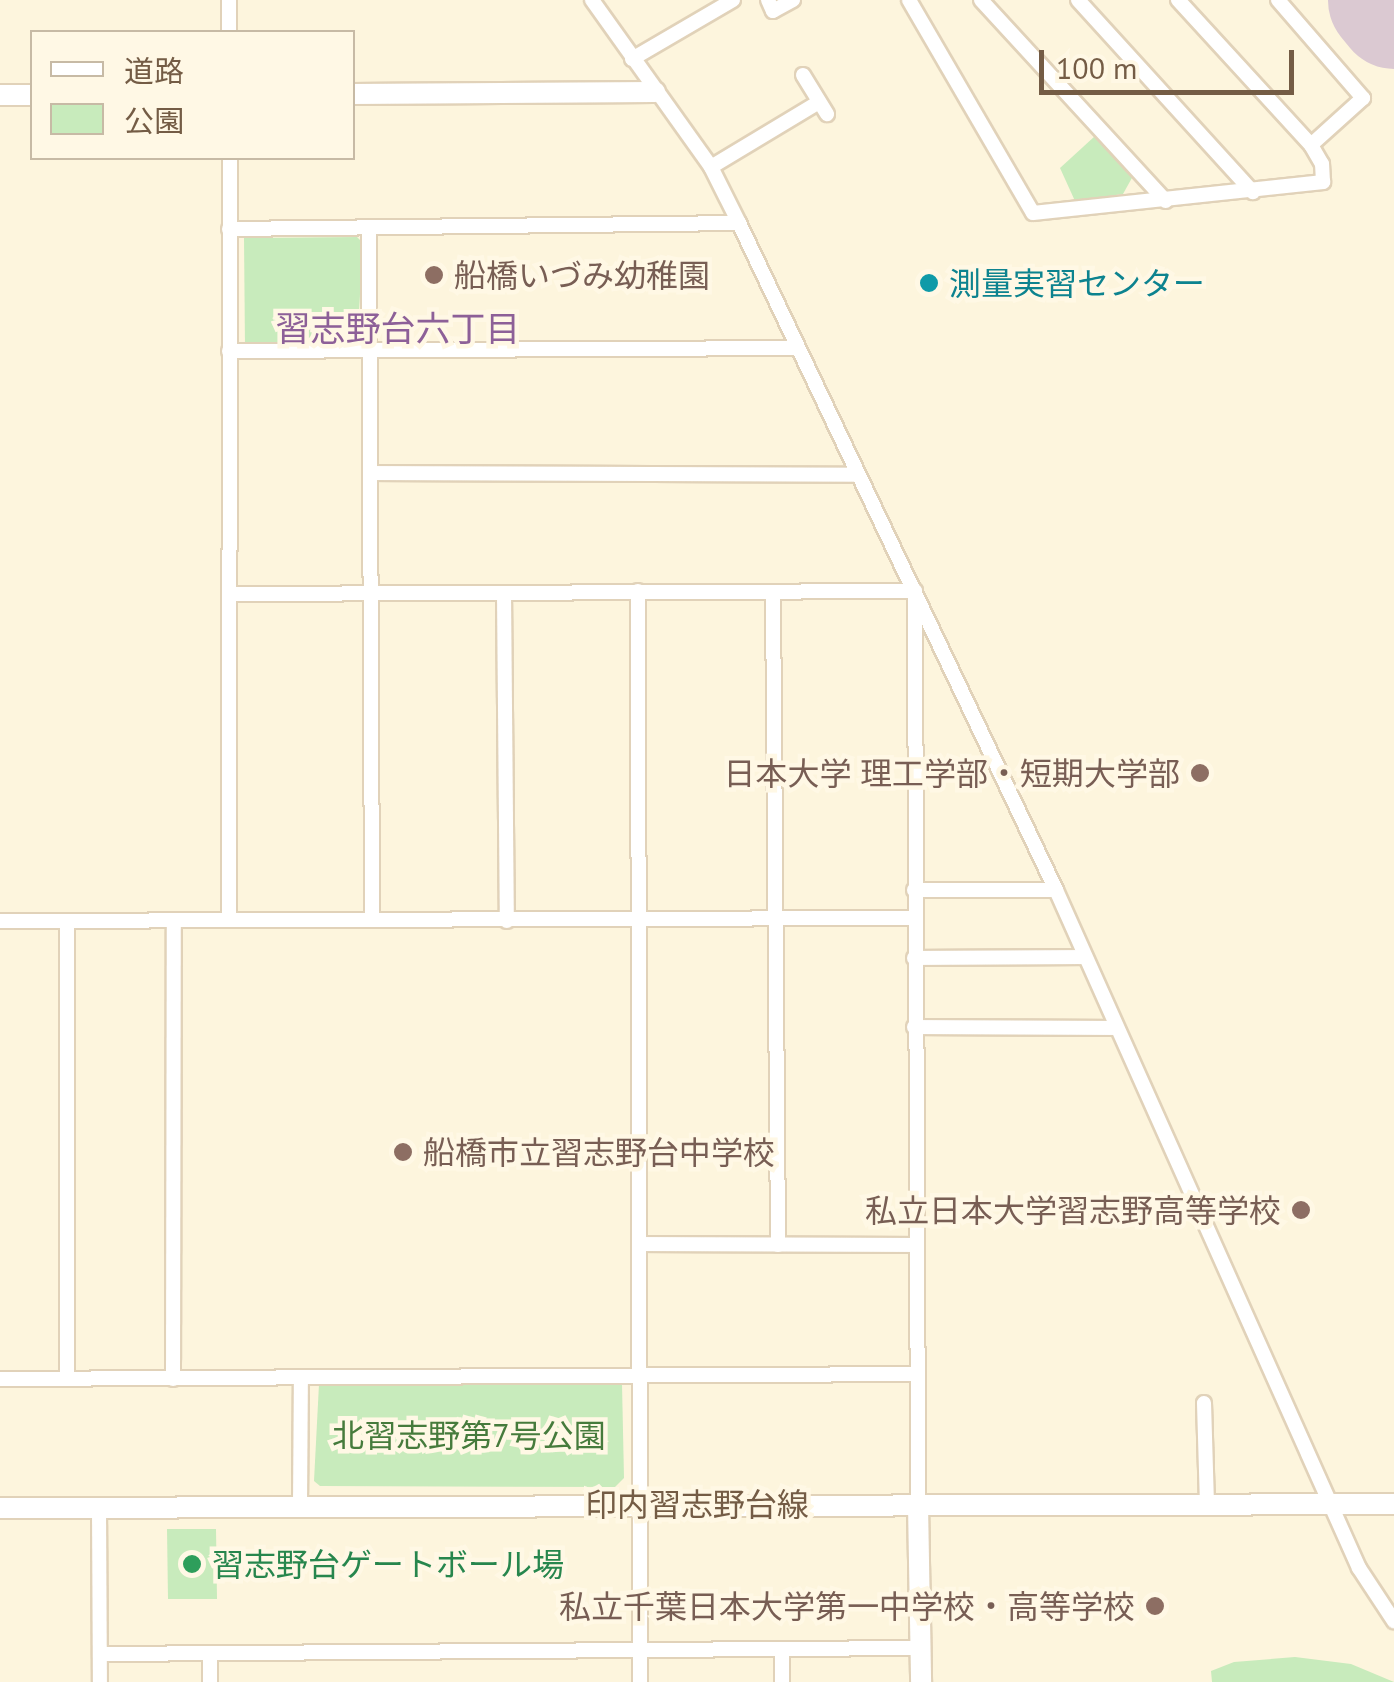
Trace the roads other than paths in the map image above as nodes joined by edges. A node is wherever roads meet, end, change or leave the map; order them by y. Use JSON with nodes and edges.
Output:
{"nodes":[{"id":1,"x":229,"y":0,"type":"edge"},
{"id":2,"x":592,"y":0,"type":"edge"},
{"id":3,"x":732,"y":0,"type":"edge"},
{"id":4,"x":768,"y":0,"type":"edge"},
{"id":5,"x":793,"y":0,"type":"edge"},
{"id":6,"x":981,"y":0,"type":"edge"},
{"id":7,"x":1078,"y":0,"type":"edge"},
{"id":8,"x":1178,"y":0,"type":"edge"},
{"id":9,"x":1278,"y":0,"type":"edge"},
{"id":10,"x":914,"y":1,"type":"edge"},
{"id":11,"x":229,"y":30,"type":"edge"},
{"id":12,"x":632,"y":59,"type":"junction"},
{"id":13,"x":803,"y":76,"type":"dead end"},
{"id":14,"x":655,"y":92,"type":"junction"},
{"id":15,"x":355,"y":94,"type":"edge"},
{"id":16,"x":0,"y":95,"type":"edge"},
{"id":17,"x":30,"y":95,"type":"edge"},
{"id":18,"x":1311,"y":145,"type":"junction"},
{"id":19,"x":230,"y":160,"type":"edge"},
{"id":20,"x":711,"y":167,"type":"junction"},
{"id":21,"x":1253,"y":192,"type":"junction"},
{"id":22,"x":1166,"y":201,"type":"junction"},
{"id":23,"x":739,"y":224,"type":"junction"},
{"id":24,"x":230,"y":229,"type":"junction"},
{"id":25,"x":369,"y":229,"type":"junction"},
{"id":26,"x":797,"y":348,"type":"junction"},
{"id":27,"x":229,"y":351,"type":"junction"},
{"id":28,"x":372,"y":351,"type":"junction"},
{"id":29,"x":372,"y":472,"type":"junction"},
{"id":30,"x":857,"y":474,"type":"junction"},
{"id":31,"x":638,"y":591,"type":"junction"},
{"id":32,"x":773,"y":592,"type":"junction"},
{"id":33,"x":915,"y":592,"type":"junction"},
{"id":34,"x":230,"y":594,"type":"junction"},
{"id":35,"x":371,"y":594,"type":"junction"},
{"id":36,"x":504,"y":594,"type":"junction"},
{"id":37,"x":914,"y":890,"type":"junction"},
{"id":38,"x":1056,"y":890,"type":"junction"},
{"id":39,"x":638,"y":918,"type":"junction"},
{"id":40,"x":914,"y":918,"type":"junction"},
{"id":41,"x":229,"y":920,"type":"junction"},
{"id":42,"x":372,"y":920,"type":"junction"},
{"id":43,"x":0,"y":921,"type":"edge"},
{"id":44,"x":68,"y":921,"type":"junction"},
{"id":45,"x":174,"y":921,"type":"junction"},
{"id":46,"x":508,"y":921,"type":"junction"},
{"id":47,"x":774,"y":921,"type":"junction"},
{"id":48,"x":1084,"y":957,"type":"junction"},
{"id":49,"x":914,"y":958,"type":"junction"},
{"id":50,"x":914,"y":1027,"type":"junction"},
{"id":51,"x":1115,"y":1028,"type":"junction"},
{"id":52,"x":641,"y":1244,"type":"junction"},
{"id":53,"x":778,"y":1245,"type":"junction"},
{"id":54,"x":916,"y":1245,"type":"junction"},
{"id":55,"x":916,"y":1374,"type":"junction"},
{"id":56,"x":641,"y":1377,"type":"junction"},
{"id":57,"x":173,"y":1379,"type":"junction"},
{"id":58,"x":301,"y":1379,"type":"junction"},
{"id":59,"x":0,"y":1380,"type":"edge"},
{"id":60,"x":68,"y":1380,"type":"junction"},
{"id":61,"x":1204,"y":1403,"type":"dead end"},
{"id":62,"x":639,"y":1504,"type":"junction"},
{"id":63,"x":918,"y":1504,"type":"junction"},
{"id":64,"x":1208,"y":1504,"type":"junction"},
{"id":65,"x":1330,"y":1504,"type":"junction"},
{"id":66,"x":1394,"y":1504,"type":"edge"},
{"id":67,"x":99,"y":1506,"type":"junction"},
{"id":68,"x":300,"y":1507,"type":"junction"},
{"id":69,"x":0,"y":1508,"type":"edge"},
{"id":70,"x":1394,"y":1621,"type":"edge"},
{"id":71,"x":921,"y":1648,"type":"junction"},
{"id":72,"x":782,"y":1650,"type":"junction"},
{"id":73,"x":640,"y":1652,"type":"junction"},
{"id":74,"x":100,"y":1654,"type":"junction"},
{"id":75,"x":210,"y":1654,"type":"junction"},
{"id":76,"x":100,"y":1682,"type":"edge"},
{"id":77,"x":210,"y":1682,"type":"edge"},
{"id":78,"x":640,"y":1682,"type":"edge"},
{"id":79,"x":782,"y":1682,"type":"edge"},
{"id":80,"x":921,"y":1682,"type":"edge"}],
"edges":[{"from":1,"to":11,"type":"street"},
{"from":2,"to":12,"type":"street"},
{"from":3,"to":12,"type":"street"},
{"from":4,"to":5,"type":"street"},
{"from":6,"to":22,"type":"street"},
{"from":7,"to":21,"type":"street"},
{"from":8,"to":18,"type":"street"},
{"from":9,"to":18,"type":"street"},
{"from":10,"to":22,"type":"street"},
{"from":12,"to":14,"type":"street"},
{"from":13,"to":20,"type":"street"},
{"from":14,"to":15,"type":"street"},
{"from":14,"to":20,"type":"street"},
{"from":16,"to":17,"type":"street"},
{"from":18,"to":21,"type":"street"},
{"from":19,"to":24,"type":"street"},
{"from":20,"to":23,"type":"street"},
{"from":21,"to":22,"type":"street"},
{"from":23,"to":25,"type":"street"},
{"from":23,"to":26,"type":"street"},
{"from":24,"to":25,"type":"street"},
{"from":24,"to":27,"type":"street"},
{"from":25,"to":28,"type":"street"},
{"from":26,"to":28,"type":"street"},
{"from":26,"to":30,"type":"street"},
{"from":27,"to":28,"type":"street"},
{"from":27,"to":34,"type":"street"},
{"from":28,"to":29,"type":"street"},
{"from":29,"to":30,"type":"street"},
{"from":29,"to":35,"type":"street"},
{"from":30,"to":33,"type":"street"},
{"from":31,"to":32,"type":"street"},
{"from":31,"to":36,"type":"street"},
{"from":31,"to":39,"type":"street"},
{"from":32,"to":33,"type":"street"},
{"from":32,"to":47,"type":"street"},
{"from":33,"to":37,"type":"street"},
{"from":33,"to":38,"type":"street"},
{"from":34,"to":35,"type":"street"},
{"from":34,"to":41,"type":"street"},
{"from":35,"to":36,"type":"street"},
{"from":35,"to":42,"type":"street"},
{"from":36,"to":46,"type":"street"},
{"from":37,"to":38,"type":"street"},
{"from":37,"to":40,"type":"street"},
{"from":38,"to":48,"type":"street"},
{"from":39,"to":46,"type":"street"},
{"from":39,"to":47,"type":"street"},
{"from":39,"to":52,"type":"street"},
{"from":40,"to":47,"type":"street"},
{"from":40,"to":49,"type":"street"},
{"from":41,"to":42,"type":"street"},
{"from":41,"to":45,"type":"street"},
{"from":42,"to":46,"type":"street"},
{"from":43,"to":44,"type":"street"},
{"from":44,"to":45,"type":"street"},
{"from":44,"to":60,"type":"street"},
{"from":45,"to":57,"type":"street"},
{"from":47,"to":53,"type":"street"},
{"from":48,"to":49,"type":"street"},
{"from":48,"to":51,"type":"street"},
{"from":49,"to":50,"type":"street"},
{"from":50,"to":51,"type":"street"},
{"from":50,"to":54,"type":"street"},
{"from":51,"to":65,"type":"street"},
{"from":52,"to":53,"type":"street"},
{"from":52,"to":56,"type":"street"},
{"from":53,"to":54,"type":"street"},
{"from":54,"to":55,"type":"street"},
{"from":55,"to":56,"type":"street"},
{"from":55,"to":63,"type":"street"},
{"from":56,"to":58,"type":"street"},
{"from":56,"to":62,"type":"street"},
{"from":57,"to":58,"type":"street"},
{"from":57,"to":60,"type":"street"},
{"from":58,"to":68,"type":"street"},
{"from":59,"to":60,"type":"street"},
{"from":61,"to":64,"type":"street"},
{"from":62,"to":63,"type":"street","name":"印内習志野台線"},
{"from":62,"to":68,"type":"street","name":"印内習志野台線"},
{"from":62,"to":73,"type":"street"},
{"from":63,"to":64,"type":"street","name":"印内習志野台線"},
{"from":63,"to":71,"type":"street"},
{"from":64,"to":65,"type":"street","name":"印内習志野台線"},
{"from":65,"to":66,"type":"street","name":"印内習志野台線"},
{"from":65,"to":70,"type":"street"},
{"from":67,"to":68,"type":"street","name":"印内習志野台線"},
{"from":67,"to":69,"type":"street","name":"印内習志野台線"},
{"from":67,"to":74,"type":"street"},
{"from":71,"to":72,"type":"street"},
{"from":71,"to":80,"type":"street"},
{"from":72,"to":73,"type":"street"},
{"from":72,"to":79,"type":"street"},
{"from":73,"to":75,"type":"street"},
{"from":73,"to":78,"type":"street"},
{"from":74,"to":75,"type":"street"},
{"from":74,"to":76,"type":"street"},
{"from":75,"to":77,"type":"street"}]}
